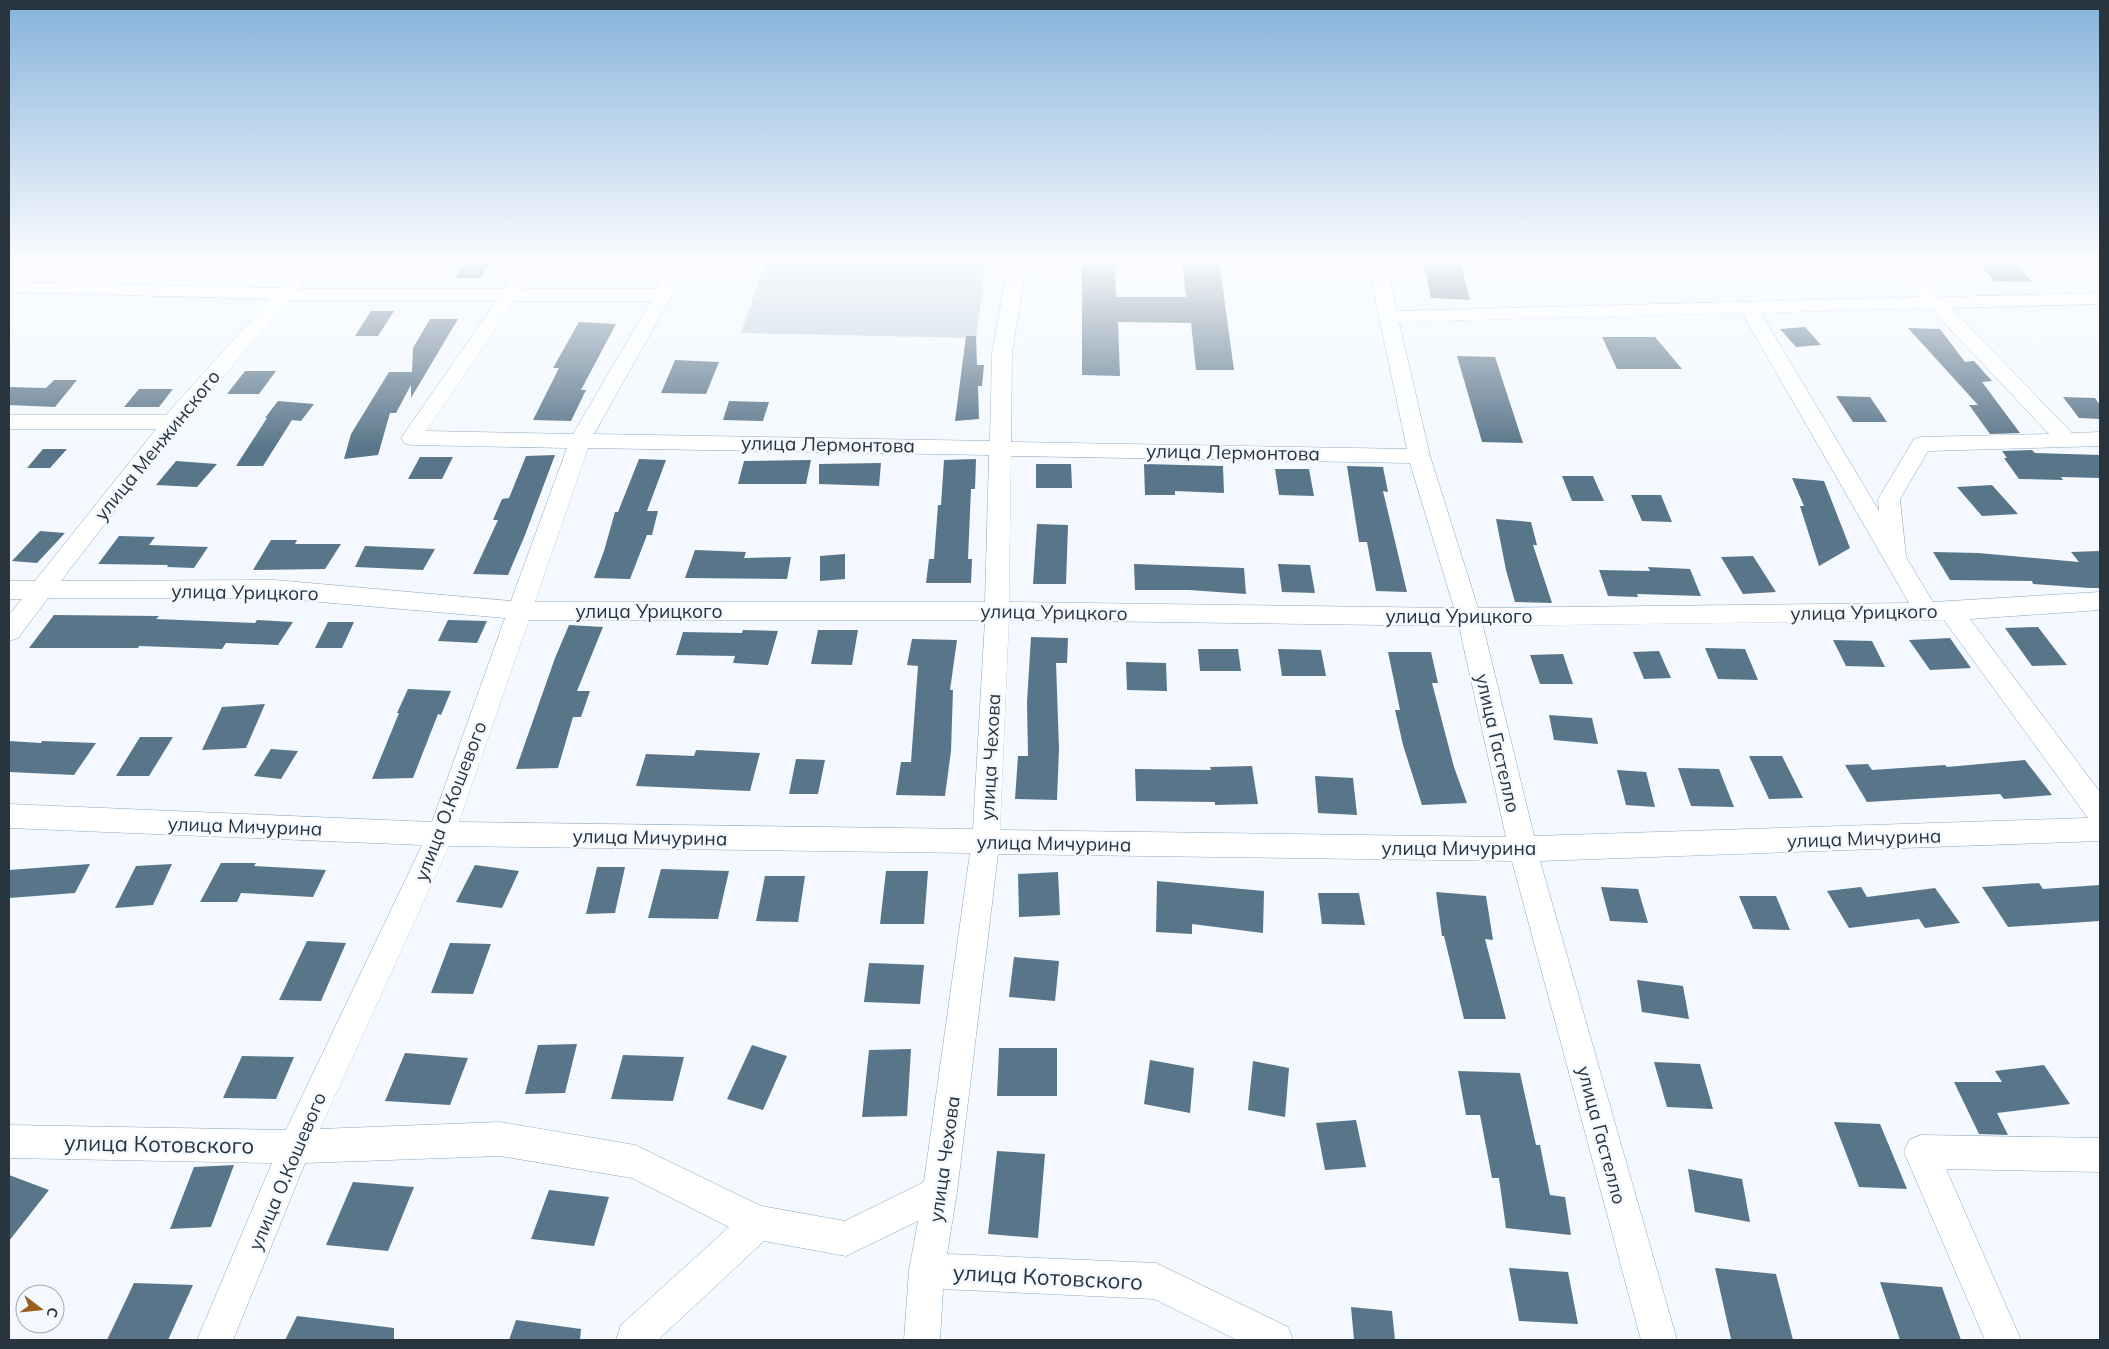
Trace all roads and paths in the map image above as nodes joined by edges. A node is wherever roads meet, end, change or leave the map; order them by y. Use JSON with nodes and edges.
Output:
{"nodes":[{"id":1,"x":259,"y":323,"type":"edge"},
{"id":2,"x":491,"y":323,"type":"edge"},
{"id":3,"x":647,"y":323,"type":"edge"},
{"id":4,"x":1007,"y":323,"type":"edge"},
{"id":5,"x":1390,"y":323,"type":"edge"},
{"id":6,"x":1757,"y":323,"type":"edge"},
{"id":7,"x":1955,"y":323,"type":"edge"},
{"id":8,"x":9,"y":422,"type":"edge"},
{"id":9,"x":172,"y":422,"type":"junction"},
{"id":10,"x":2066,"y":439,"type":"junction"},
{"id":11,"x":2100,"y":439,"type":"edge"},
{"id":12,"x":580,"y":440,"type":"junction"},
{"id":13,"x":1001,"y":448,"type":"junction"},
{"id":14,"x":1419,"y":456,"type":"junction"},
{"id":15,"x":1895,"y":557,"type":"junction"},
{"id":16,"x":9,"y":590,"type":"edge"},
{"id":17,"x":42,"y":591,"type":"junction"},
{"id":18,"x":2100,"y":601,"type":"edge"},
{"id":19,"x":521,"y":611,"type":"junction"},
{"id":20,"x":997,"y":611,"type":"junction"},
{"id":21,"x":1926,"y":611,"type":"junction"},
{"id":22,"x":1951,"y":611,"type":"junction"},
{"id":23,"x":1468,"y":617,"type":"junction"},
{"id":24,"x":9,"y":632,"type":"edge"},
{"id":25,"x":2100,"y":813,"type":"edge"},
{"id":26,"x":9,"y":816,"type":"edge"},
{"id":27,"x":2100,"y":830,"type":"edge"},
{"id":28,"x":441,"y":834,"type":"junction"},
{"id":29,"x":986,"y":842,"type":"junction"},
{"id":30,"x":1523,"y":849,"type":"junction"},
{"id":31,"x":9,"y":1141,"type":"edge"},
{"id":32,"x":295,"y":1147,"type":"junction"},
{"id":33,"x":2100,"y":1155,"type":"edge"},
{"id":34,"x":940,"y":1192,"type":"junction"},
{"id":35,"x":758,"y":1222,"type":"junction"},
{"id":36,"x":928,"y":1271,"type":"junction"},
{"id":37,"x":216,"y":1340,"type":"edge"},
{"id":38,"x":634,"y":1340,"type":"edge"},
{"id":39,"x":922,"y":1340,"type":"edge"},
{"id":40,"x":1275,"y":1340,"type":"edge"},
{"id":41,"x":1659,"y":1340,"type":"edge"},
{"id":42,"x":2003,"y":1340,"type":"edge"}],
"edges":[{"from":1,"to":9,"type":"street","name":"улица Менжинского"},
{"from":2,"to":12,"type":"street","name":"улица Лермонтова"},
{"from":3,"to":12,"type":"street","name":"улица О.Кошевого"},
{"from":4,"to":13,"type":"street","name":"улица Чехова"},
{"from":5,"to":14,"type":"street","name":"улица Гастелло"},
{"from":6,"to":15,"type":"street"},
{"from":7,"to":10,"type":"street"},
{"from":8,"to":9,"type":"street"},
{"from":9,"to":17,"type":"street","name":"улица Менжинского"},
{"from":10,"to":11,"type":"street"},
{"from":10,"to":15,"type":"street"},
{"from":12,"to":13,"type":"street","name":"улица Лермонтова"},
{"from":12,"to":19,"type":"street","name":"улица О.Кошевого"},
{"from":13,"to":14,"type":"street","name":"улица Лермонтова"},
{"from":13,"to":20,"type":"street","name":"улица Чехова"},
{"from":14,"to":23,"type":"street","name":"улица Гастелло"},
{"from":15,"to":21,"type":"street"},
{"from":16,"to":17,"type":"street","name":"улица Урицкого"},
{"from":17,"to":19,"type":"street","name":"улица Урицкого"},
{"from":17,"to":24,"type":"street","name":"улица Менжинского"},
{"from":18,"to":22,"type":"street","name":"улица Урицкого"},
{"from":19,"to":20,"type":"street","name":"улица Урицкого"},
{"from":19,"to":28,"type":"street","name":"улица О.Кошевого"},
{"from":20,"to":23,"type":"street","name":"улица Урицкого"},
{"from":20,"to":29,"type":"street","name":"улица Чехова"},
{"from":21,"to":22,"type":"street","name":"улица Урицкого"},
{"from":21,"to":23,"type":"street","name":"улица Урицкого"},
{"from":22,"to":25,"type":"street"},
{"from":23,"to":30,"type":"street","name":"улица Гастелло"},
{"from":26,"to":28,"type":"street","name":"улица Мичурина"},
{"from":27,"to":30,"type":"street","name":"улица Мичурина"},
{"from":28,"to":29,"type":"street","name":"улица Мичурина"},
{"from":28,"to":32,"type":"street","name":"улица О.Кошевого"},
{"from":29,"to":30,"type":"street","name":"улица Мичурина"},
{"from":29,"to":34,"type":"street","name":"улица Чехова"},
{"from":30,"to":41,"type":"street","name":"улица Гастелло"},
{"from":31,"to":32,"type":"street","name":"улица Котовского"},
{"from":32,"to":35,"type":"street","name":"улица Котовского"},
{"from":32,"to":37,"type":"street","name":"улица О.Кошевого"},
{"from":33,"to":42,"type":"street"},
{"from":34,"to":35,"type":"street","name":"улица Котовского"},
{"from":34,"to":36,"type":"street","name":"улица Чехова"},
{"from":35,"to":38,"type":"street"},
{"from":36,"to":39,"type":"street","name":"улица Чехова"},
{"from":36,"to":40,"type":"street","name":"улица Котовского"}]}
